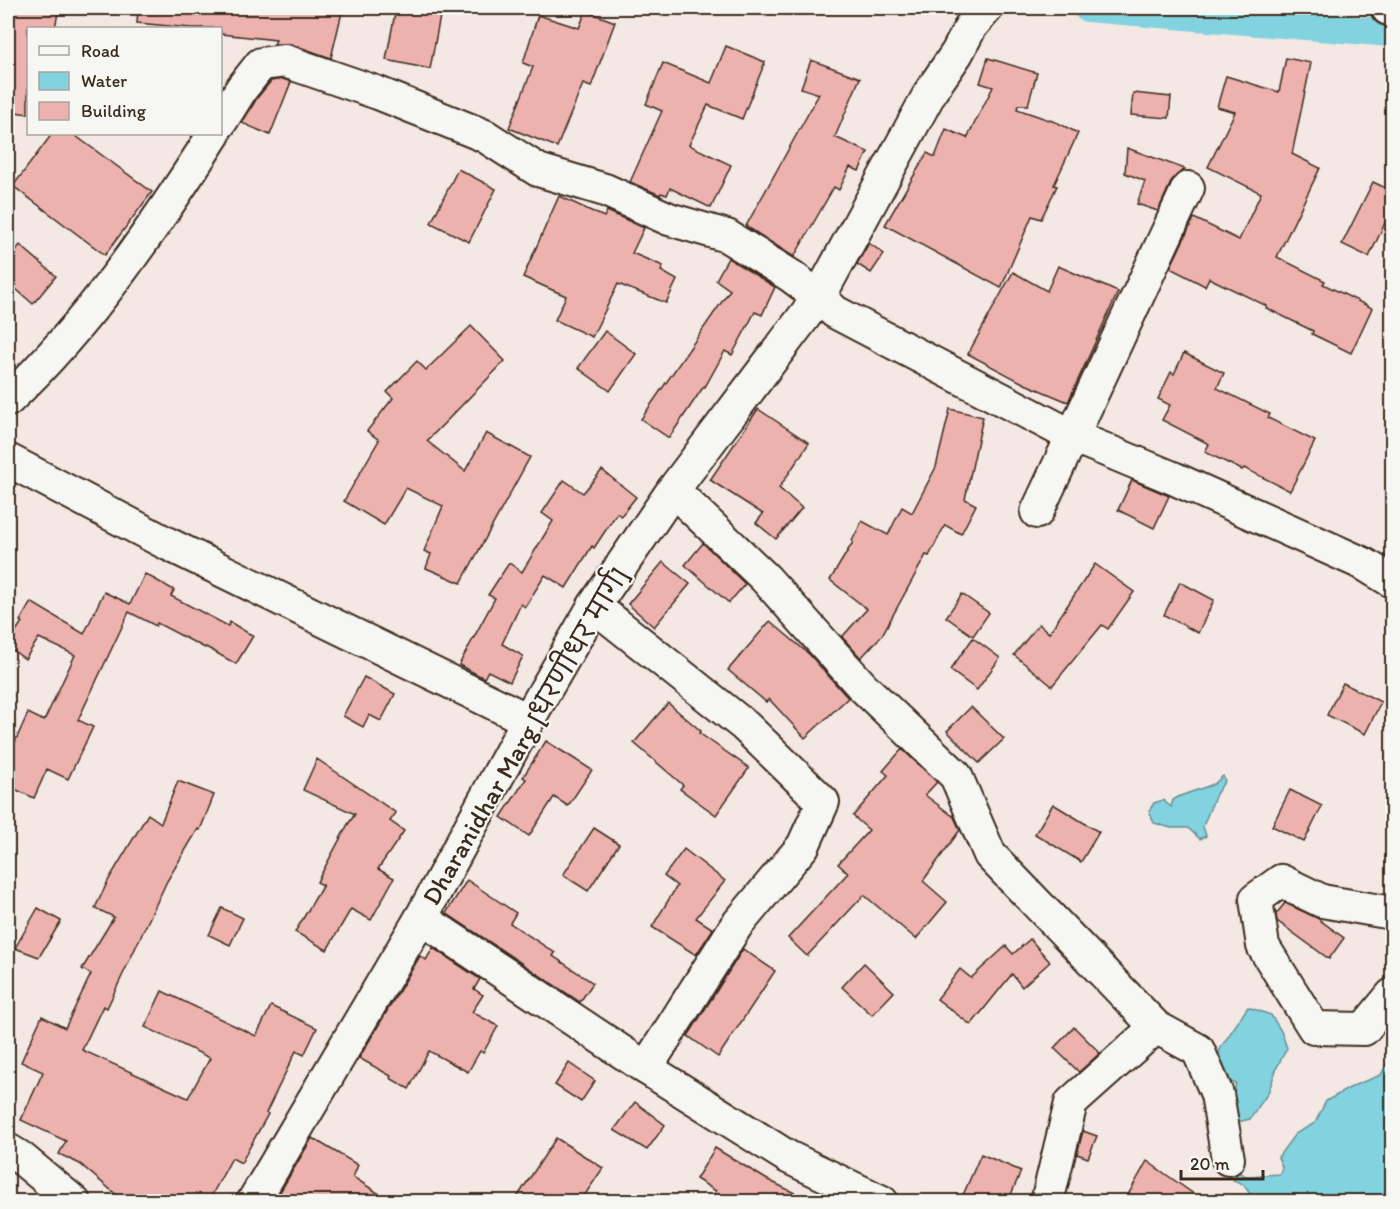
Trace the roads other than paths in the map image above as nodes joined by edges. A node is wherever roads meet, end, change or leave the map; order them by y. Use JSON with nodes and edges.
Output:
{"nodes":[{"id":1,"x":986,"y":8,"type":"edge"},
{"id":2,"x":222,"y":120,"type":"edge"},
{"id":3,"x":213,"y":135,"type":"edge"},
{"id":4,"x":1188,"y":188,"type":"dead end"},
{"id":5,"x":819,"y":297,"type":"junction"},
{"id":6,"x":8,"y":400,"type":"edge"},
{"id":7,"x":1072,"y":436,"type":"junction"},
{"id":8,"x":8,"y":460,"type":"edge"},
{"id":9,"x":673,"y":490,"type":"junction"},
{"id":10,"x":1037,"y":512,"type":"dead end"},
{"id":11,"x":1392,"y":581,"type":"edge"},
{"id":12,"x":594,"y":606,"type":"junction"},
{"id":13,"x":528,"y":720,"type":"junction"},
{"id":14,"x":1392,"y":913,"type":"edge"},
{"id":15,"x":421,"y":918,"type":"junction"},
{"id":16,"x":1392,"y":995,"type":"edge"},
{"id":17,"x":1156,"y":1027,"type":"junction"},
{"id":18,"x":646,"y":1068,"type":"junction"},
{"id":19,"x":8,"y":1150,"type":"edge"},
{"id":20,"x":1228,"y":1159,"type":"dead end"},
{"id":21,"x":74,"y":1202,"type":"edge"},
{"id":22,"x":253,"y":1202,"type":"edge"},
{"id":23,"x":882,"y":1202,"type":"edge"},
{"id":24,"x":1047,"y":1202,"type":"edge"}],
"edges":[{"from":1,"to":5,"type":"street","name":"Dharanidhar Marg [धरणीधर मार्ग]"},
{"from":2,"to":5,"type":"street"},
{"from":3,"to":6,"type":"street"},
{"from":4,"to":7,"type":"street"},
{"from":5,"to":7,"type":"street"},
{"from":5,"to":9,"type":"street","name":"Dharanidhar Marg [धरणीधर मार्ग]"},
{"from":7,"to":10,"type":"street"},
{"from":7,"to":11,"type":"street"},
{"from":8,"to":13,"type":"street"},
{"from":9,"to":12,"type":"street","name":"Dharanidhar Marg [धरणीधर मार्ग]"},
{"from":9,"to":17,"type":"street"},
{"from":12,"to":13,"type":"street","name":"Dharanidhar Marg [धरणीधर मार्ग]"},
{"from":12,"to":18,"type":"street"},
{"from":13,"to":15,"type":"street","name":"Dharanidhar Marg [धरणीधर मार्ग]"},
{"from":14,"to":16,"type":"street"},
{"from":15,"to":18,"type":"street"},
{"from":15,"to":22,"type":"street","name":"Dharanidhar Marg [धरणीधर मार्ग]"},
{"from":17,"to":20,"type":"street"},
{"from":17,"to":24,"type":"street"},
{"from":18,"to":23,"type":"street"},
{"from":19,"to":21,"type":"street"}]}
